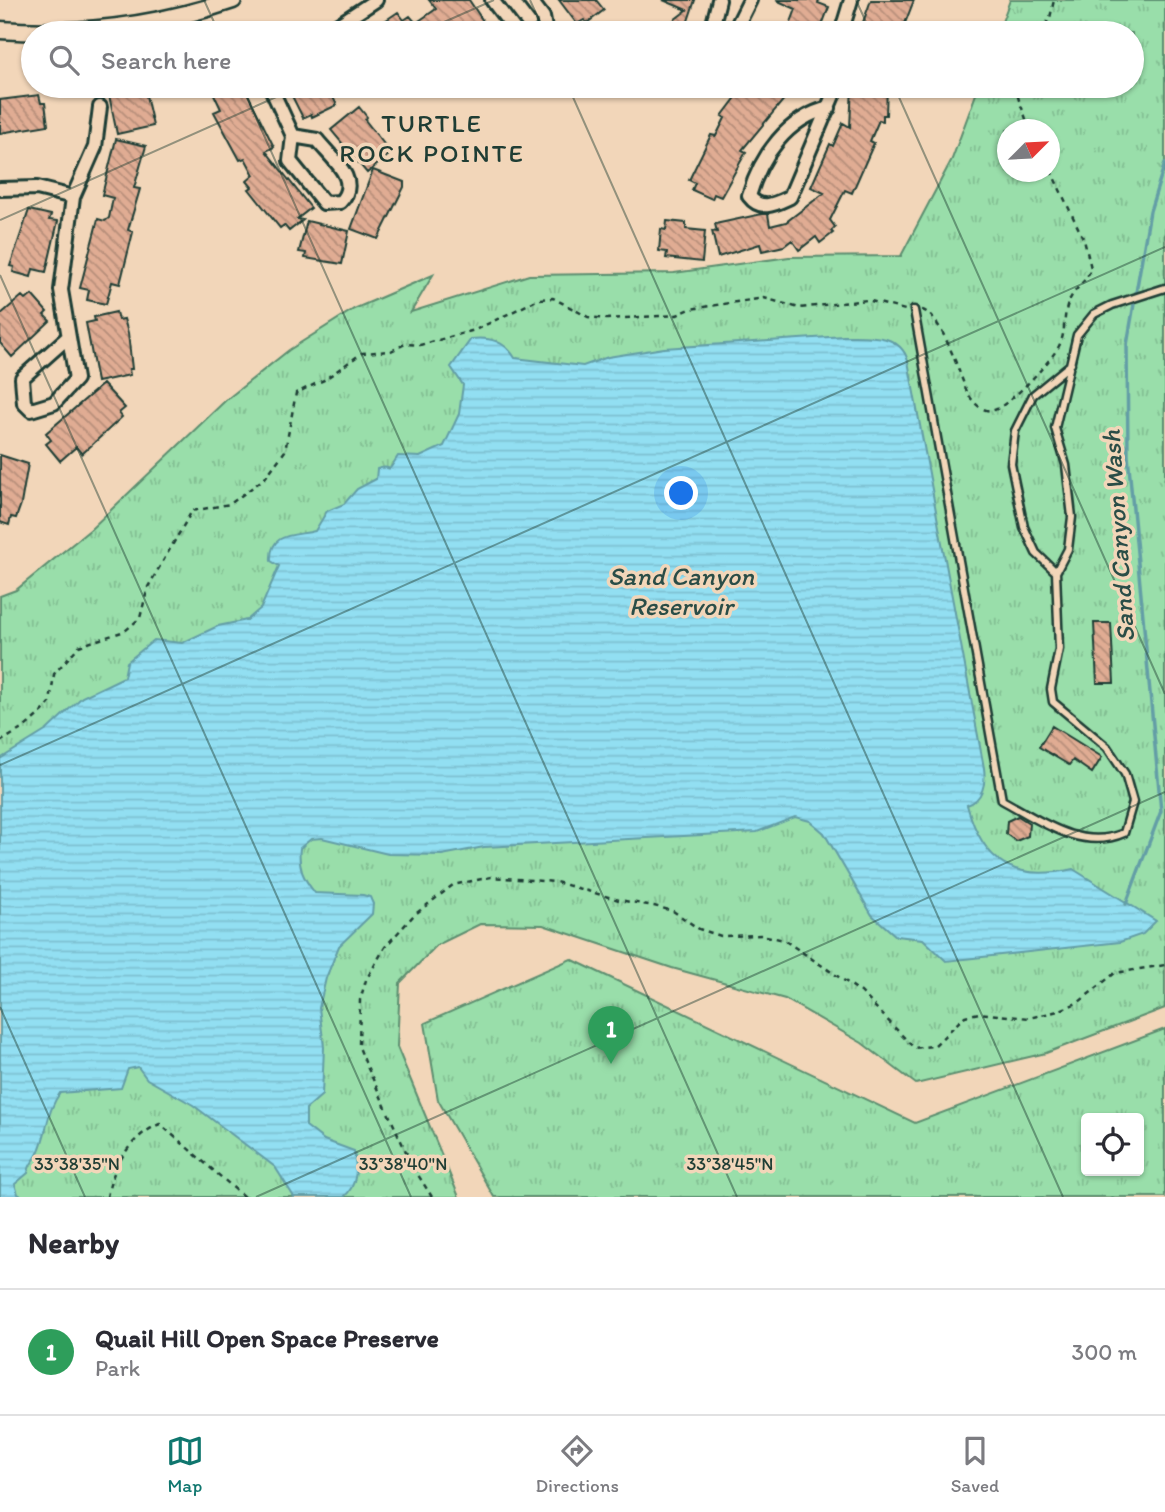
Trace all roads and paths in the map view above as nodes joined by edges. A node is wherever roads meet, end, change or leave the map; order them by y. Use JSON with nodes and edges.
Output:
{"nodes":[{"id":1,"x":233,"y":0,"type":"edge"},
{"id":2,"x":376,"y":0,"type":"edge"},
{"id":3,"x":492,"y":0,"type":"edge"},
{"id":4,"x":530,"y":0,"type":"edge"},
{"id":5,"x":719,"y":0,"type":"edge"},
{"id":6,"x":750,"y":0,"type":"edge"},
{"id":7,"x":851,"y":0,"type":"edge"},
{"id":8,"x":1054,"y":0,"type":"edge"},
{"id":9,"x":157,"y":21,"type":"edge"},
{"id":10,"x":344,"y":21,"type":"edge"},
{"id":11,"x":508,"y":21,"type":"edge"},
{"id":12,"x":544,"y":21,"type":"edge"},
{"id":13,"x":714,"y":21,"type":"edge"},
{"id":14,"x":740,"y":21,"type":"edge"},
{"id":15,"x":845,"y":21,"type":"edge"},
{"id":16,"x":1048,"y":21,"type":"edge"},
{"id":17,"x":0,"y":30,"type":"edge"},
{"id":18,"x":21,"y":32,"type":"edge"},
{"id":19,"x":276,"y":98,"type":"edge"},
{"id":20,"x":832,"y":98,"type":"edge"},
{"id":21,"x":1018,"y":98,"type":"edge"},
{"id":22,"x":100,"y":107,"type":"dead end"},
{"id":23,"x":829,"y":108,"type":"junction"},
{"id":24,"x":1028,"y":119,"type":"edge"},
{"id":25,"x":293,"y":136,"type":"junction"},
{"id":26,"x":1055,"y":182,"type":"edge"},
{"id":27,"x":0,"y":189,"type":"edge"},
{"id":28,"x":73,"y":197,"type":"junction"},
{"id":29,"x":1165,"y":288,"type":"edge"},
{"id":30,"x":914,"y":310,"type":"junction"},
{"id":31,"x":67,"y":338,"type":"junction"},
{"id":32,"x":1073,"y":363,"type":"junction"},
{"id":33,"x":1056,"y":572,"type":"junction"},
{"id":34,"x":0,"y":742,"type":"edge"},
{"id":35,"x":1165,"y":965,"type":"edge"},
{"id":36,"x":107,"y":1197,"type":"edge"},
{"id":37,"x":244,"y":1197,"type":"edge"},
{"id":38,"x":432,"y":1197,"type":"edge"}],
"edges":[{"from":1,"to":9,"type":"street"},
{"from":2,"to":10,"type":"street"},
{"from":3,"to":11,"type":"street"},
{"from":4,"to":12,"type":"street"},
{"from":5,"to":13,"type":"street"},
{"from":6,"to":14,"type":"street"},
{"from":7,"to":15,"type":"street"},
{"from":8,"to":16,"type":"path"},
{"from":17,"to":18,"type":"street"},
{"from":19,"to":25,"type":"street"},
{"from":20,"to":23,"type":"street"},
{"from":21,"to":24,"type":"path"},
{"from":22,"to":28,"type":"street"},
{"from":23,"to":23,"type":"street"},
{"from":25,"to":25,"type":"street"},
{"from":26,"to":30,"type":"path"},
{"from":27,"to":28,"type":"street"},
{"from":28,"to":31,"type":"street"},
{"from":29,"to":32,"type":"lane"},
{"from":30,"to":33,"type":"lane"},
{"from":30,"to":34,"type":"path"},
{"from":31,"to":31,"type":"street"},
{"from":32,"to":33,"type":"lane"},
{"from":32,"to":33,"type":"lane"},
{"from":35,"to":38,"type":"path"},
{"from":36,"to":37,"type":"path"}]}
